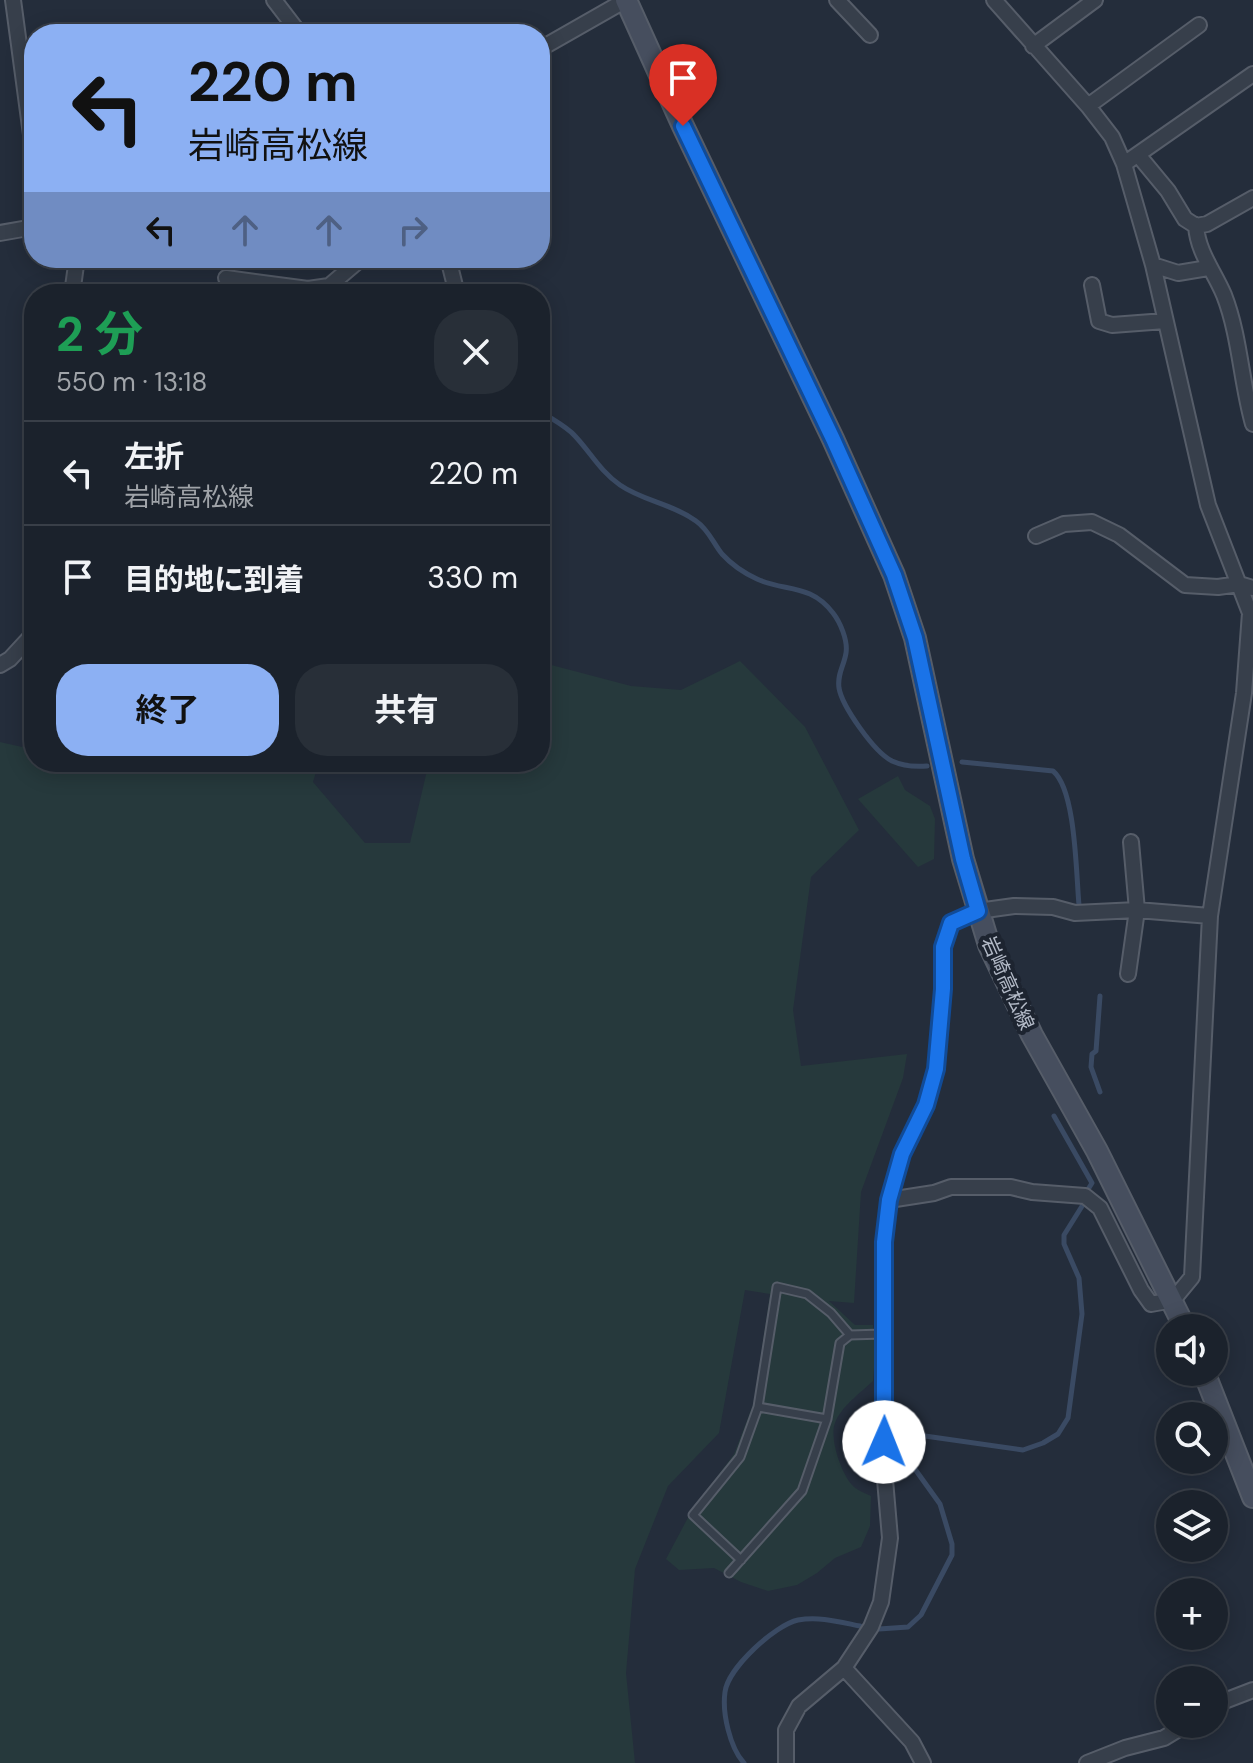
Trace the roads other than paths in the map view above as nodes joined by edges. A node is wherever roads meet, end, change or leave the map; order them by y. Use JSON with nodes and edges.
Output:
{"nodes":[{"id":1,"x":13,"y":0,"type":"edge"},
{"id":2,"x":274,"y":0,"type":"edge"},
{"id":3,"x":626,"y":0,"type":"edge"},
{"id":4,"x":837,"y":0,"type":"edge"},
{"id":5,"x":994,"y":0,"type":"edge"},
{"id":6,"x":1095,"y":0,"type":"edge"},
{"id":7,"x":292,"y":24,"type":"edge"},
{"id":8,"x":1199,"y":25,"type":"dead end"},
{"id":9,"x":870,"y":35,"type":"dead end"},
{"id":10,"x":550,"y":43,"type":"edge"},
{"id":11,"x":1033,"y":46,"type":"junction"},
{"id":12,"x":1253,"y":74,"type":"edge"},
{"id":13,"x":24,"y":82,"type":"edge"},
{"id":14,"x":1088,"y":106,"type":"junction"},
{"id":15,"x":1139,"y":156,"type":"junction"},
{"id":16,"x":1124,"y":164,"type":"junction"},
{"id":17,"x":1253,"y":198,"type":"edge"},
{"id":18,"x":1196,"y":226,"type":"junction"},
{"id":19,"x":24,"y":229,"type":"edge"},
{"id":20,"x":0,"y":233,"type":"edge"},
{"id":21,"x":1153,"y":265,"type":"junction"},
{"id":22,"x":350,"y":268,"type":"edge"},
{"id":23,"x":1208,"y":268,"type":"junction"},
{"id":24,"x":226,"y":278,"type":"dead end"},
{"id":25,"x":271,"y":284,"type":"edge"},
{"id":26,"x":331,"y":284,"type":"edge"},
{"id":27,"x":1092,"y":285,"type":"dead end"},
{"id":28,"x":1165,"y":321,"type":"junction"},
{"id":29,"x":1248,"y":369,"type":"edge"},
{"id":30,"x":1253,"y":424,"type":"edge"},
{"id":31,"x":1036,"y":536,"type":"dead end"},
{"id":32,"x":1246,"y":586,"type":"edge"},
{"id":33,"x":24,"y":644,"type":"edge"},
{"id":34,"x":0,"y":665,"type":"edge"},
{"id":35,"x":1249,"y":694,"type":"edge"},
{"id":36,"x":1131,"y":842,"type":"dead end"},
{"id":37,"x":1137,"y":910,"type":"junction"},
{"id":38,"x":978,"y":911,"type":"junction"},
{"id":39,"x":1210,"y":916,"type":"junction"},
{"id":40,"x":1128,"y":974,"type":"dead end"},
{"id":41,"x":889,"y":1200,"type":"junction"},
{"id":42,"x":1173,"y":1300,"type":"junction"},
{"id":43,"x":1179,"y":1314,"type":"edge"},
{"id":44,"x":885,"y":1334,"type":"junction"},
{"id":45,"x":850,"y":1335,"type":"junction"},
{"id":46,"x":1210,"y":1386,"type":"edge"},
{"id":47,"x":758,"y":1407,"type":"junction"},
{"id":48,"x":827,"y":1419,"type":"junction"},
{"id":49,"x":1252,"y":1492,"type":"edge"},
{"id":50,"x":741,"y":1560,"type":"junction"},
{"id":51,"x":729,"y":1573,"type":"dead end"},
{"id":52,"x":844,"y":1668,"type":"junction"},
{"id":53,"x":1253,"y":1690,"type":"edge"},
{"id":54,"x":1228,"y":1700,"type":"edge"},
{"id":55,"x":1164,"y":1738,"type":"edge"},
{"id":56,"x":786,"y":1763,"type":"edge"},
{"id":57,"x":923,"y":1763,"type":"edge"},
{"id":58,"x":1087,"y":1763,"type":"edge"}],
"edges":[{"from":1,"to":13,"type":"street"},
{"from":2,"to":7,"type":"street"},
{"from":3,"to":10,"type":"street"},
{"from":3,"to":38,"type":"main road","name":"岩崎高松線"},
{"from":4,"to":9,"type":"street"},
{"from":5,"to":11,"type":"street"},
{"from":6,"to":11,"type":"street"},
{"from":8,"to":14,"type":"street"},
{"from":11,"to":14,"type":"street"},
{"from":12,"to":15,"type":"street"},
{"from":14,"to":16,"type":"street"},
{"from":15,"to":16,"type":"street"},
{"from":15,"to":18,"type":"street"},
{"from":16,"to":21,"type":"street"},
{"from":17,"to":18,"type":"street"},
{"from":18,"to":23,"type":"street"},
{"from":19,"to":20,"type":"street"},
{"from":21,"to":23,"type":"street"},
{"from":21,"to":28,"type":"street"},
{"from":22,"to":26,"type":"street"},
{"from":23,"to":29,"type":"street"},
{"from":24,"to":25,"type":"street"},
{"from":27,"to":28,"type":"street"},
{"from":28,"to":32,"type":"street"},
{"from":29,"to":30,"type":"street"},
{"from":31,"to":32,"type":"street"},
{"from":32,"to":35,"type":"street"},
{"from":33,"to":34,"type":"street"},
{"from":35,"to":39,"type":"street"},
{"from":36,"to":37,"type":"street"},
{"from":37,"to":38,"type":"street"},
{"from":37,"to":39,"type":"street"},
{"from":37,"to":40,"type":"street"},
{"from":38,"to":41,"type":"street"},
{"from":38,"to":42,"type":"main road","name":"岩崎高松線"},
{"from":39,"to":42,"type":"street"},
{"from":41,"to":42,"type":"street"},
{"from":41,"to":44,"type":"street"},
{"from":42,"to":43,"type":"main road","name":"岩崎高松線"},
{"from":44,"to":45,"type":"lane"},
{"from":44,"to":52,"type":"street"},
{"from":45,"to":47,"type":"lane"},
{"from":45,"to":48,"type":"lane"},
{"from":46,"to":49,"type":"main road"},
{"from":47,"to":48,"type":"lane"},
{"from":47,"to":50,"type":"lane"},
{"from":48,"to":50,"type":"lane"},
{"from":50,"to":51,"type":"lane"},
{"from":52,"to":56,"type":"street"},
{"from":52,"to":57,"type":"street"},
{"from":53,"to":54,"type":"street"},
{"from":55,"to":58,"type":"street"}]}
